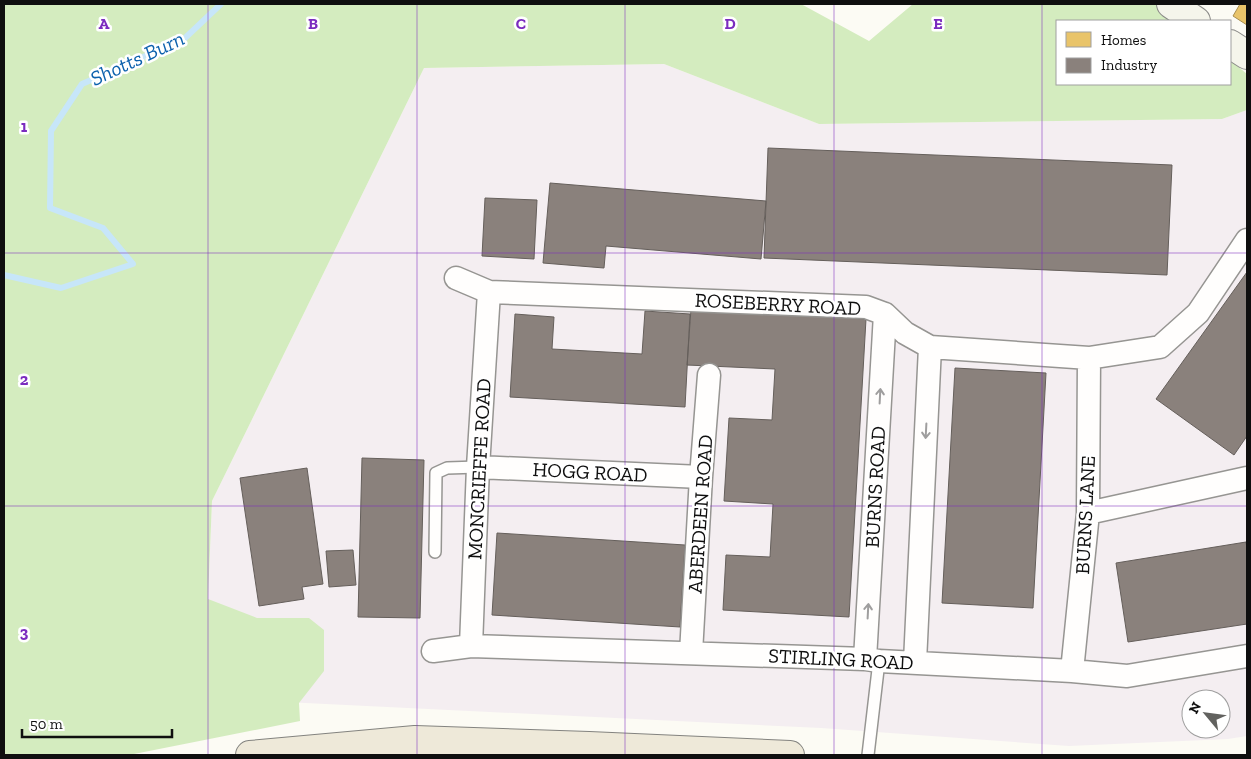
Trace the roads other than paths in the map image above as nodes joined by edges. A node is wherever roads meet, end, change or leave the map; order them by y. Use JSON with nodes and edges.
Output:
{"nodes":[{"id":1,"x":1172,"y":4,"type":"edge"},
{"id":2,"x":1195,"y":20,"type":"edge"},
{"id":3,"x":1231,"y":45,"type":"edge"},
{"id":4,"x":1247,"y":55,"type":"edge"},
{"id":5,"x":1247,"y":240,"type":"edge"},
{"id":6,"x":456,"y":278,"type":"dead end"},
{"id":7,"x":489,"y":292,"type":"junction"},
{"id":8,"x":884,"y":314,"type":"junction"},
{"id":9,"x":930,"y":347,"type":"junction"},
{"id":10,"x":1089,"y":358,"type":"junction"},
{"id":11,"x":709,"y":375,"type":"dead end"},
{"id":12,"x":478,"y":467,"type":"junction"},
{"id":13,"x":702,"y":477,"type":"junction"},
{"id":14,"x":1247,"y":478,"type":"edge"},
{"id":15,"x":1088,"y":513,"type":"junction"},
{"id":16,"x":435,"y":552,"type":"dead end"},
{"id":17,"x":471,"y":646,"type":"junction"},
{"id":18,"x":433,"y":651,"type":"dead end"},
{"id":19,"x":691,"y":653,"type":"junction"},
{"id":20,"x":1247,"y":656,"type":"edge"},
{"id":21,"x":872,"y":660,"type":"junction"},
{"id":22,"x":914,"y":662,"type":"junction"},
{"id":23,"x":1072,"y":671,"type":"junction"},
{"id":24,"x":589,"y":751,"type":"edge"},
{"id":25,"x":250,"y":755,"type":"edge"},
{"id":26,"x":790,"y":755,"type":"edge"},
{"id":27,"x":868,"y":755,"type":"edge"}],
"edges":[{"from":1,"to":2,"type":"street"},
{"from":3,"to":4,"type":"street"},
{"from":5,"to":10,"type":"street","name":"ROSEBERRY ROAD"},
{"from":6,"to":7,"type":"street","name":"ROSEBERRY ROAD"},
{"from":7,"to":8,"type":"street","name":"ROSEBERRY ROAD"},
{"from":7,"to":12,"type":"street","name":"MONCRIEFFE ROAD"},
{"from":8,"to":9,"type":"street","name":"ROSEBERRY ROAD"},
{"from":21,"to":8,"type":"street","name":"BURNS ROAD","one_way":true},
{"from":9,"to":10,"type":"street","name":"ROSEBERRY ROAD"},
{"from":9,"to":22,"type":"street","one_way":true},
{"from":10,"to":15,"type":"street","name":"BURNS LANE"},
{"from":11,"to":13,"type":"street","name":"ABERDEEN ROAD"},
{"from":12,"to":13,"type":"street","name":"HOGG ROAD"},
{"from":12,"to":16,"type":"lane"},
{"from":12,"to":17,"type":"street","name":"MONCRIEFFE ROAD"},
{"from":13,"to":19,"type":"street","name":"ABERDEEN ROAD"},
{"from":14,"to":15,"type":"street"},
{"from":15,"to":23,"type":"street","name":"BURNS LANE"},
{"from":17,"to":18,"type":"street","name":"STIRLING ROAD"},
{"from":17,"to":19,"type":"street","name":"STIRLING ROAD"},
{"from":19,"to":21,"type":"street","name":"STIRLING ROAD"},
{"from":20,"to":23,"type":"street","name":"STIRLING ROAD"},
{"from":21,"to":22,"type":"street","name":"STIRLING ROAD"},
{"from":21,"to":27,"type":"lane"},
{"from":22,"to":23,"type":"street","name":"STIRLING ROAD"},
{"from":24,"to":25,"type":"main road"},
{"from":24,"to":26,"type":"main road"}]}
